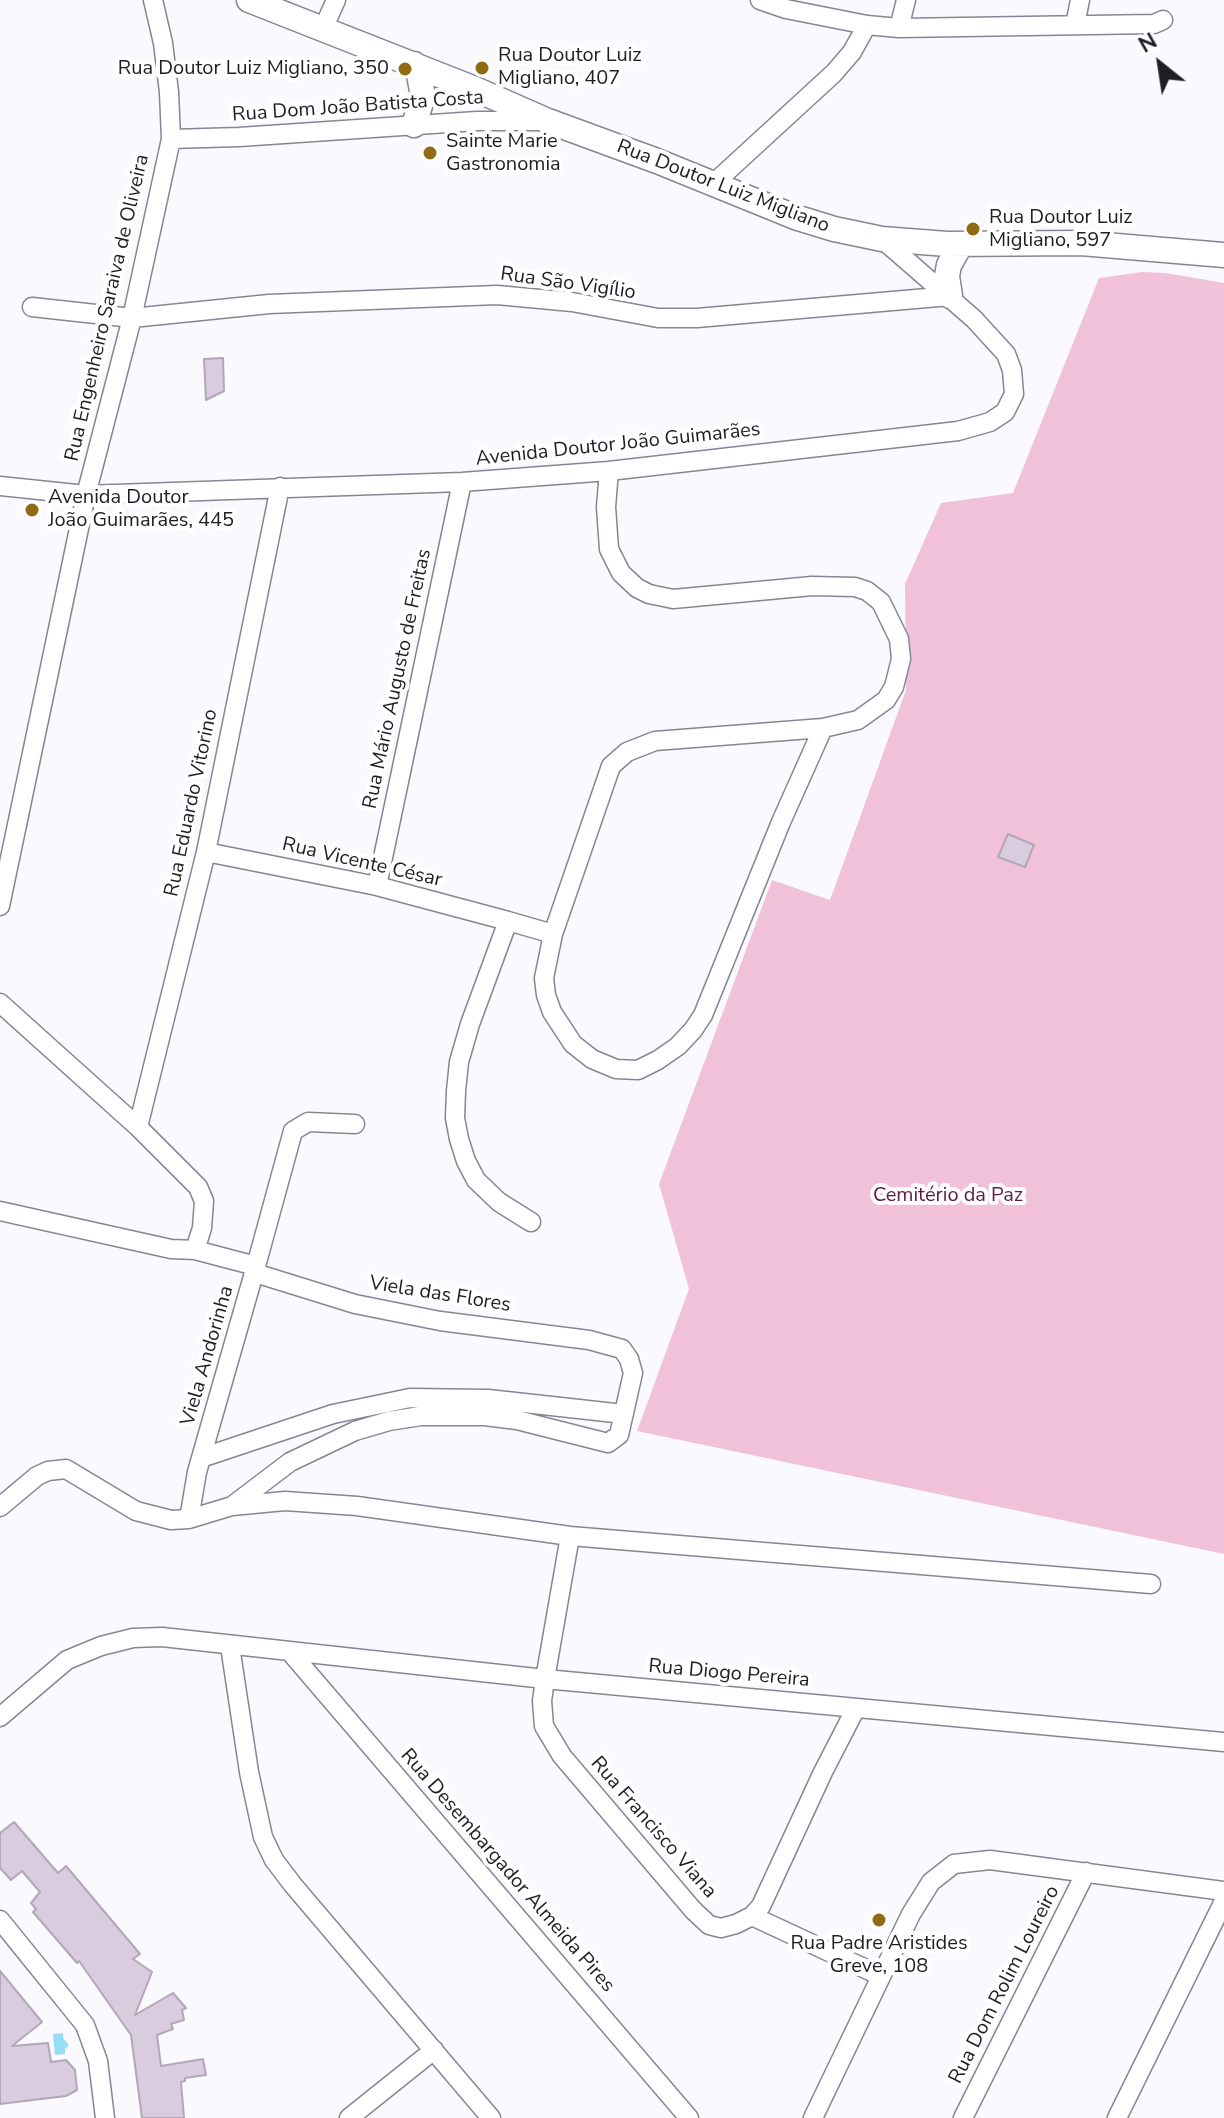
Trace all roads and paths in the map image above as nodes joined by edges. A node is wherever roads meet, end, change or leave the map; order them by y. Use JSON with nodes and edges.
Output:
{"nodes":[{"id":1,"x":153,"y":0,"type":"edge"},
{"id":2,"x":249,"y":0,"type":"edge"},
{"id":3,"x":336,"y":0,"type":"edge"},
{"id":4,"x":760,"y":0,"type":"edge"},
{"id":5,"x":906,"y":0,"type":"edge"},
{"id":6,"x":1080,"y":0,"type":"edge"},
{"id":7,"x":1163,"y":20,"type":"dead end"},
{"id":8,"x":867,"y":25,"type":"junction"},
{"id":9,"x":1075,"y":25,"type":"junction"},
{"id":10,"x":899,"y":28,"type":"junction"},
{"id":11,"x":323,"y":29,"type":"junction"},
{"id":12,"x":414,"y":64,"type":"junction"},
{"id":13,"x":548,"y":121,"type":"junction"},
{"id":14,"x":414,"y":125,"type":"junction"},
{"id":15,"x":171,"y":139,"type":"junction"},
{"id":16,"x":712,"y":185,"type":"junction"},
{"id":17,"x":882,"y":239,"type":"junction"},
{"id":18,"x":961,"y":244,"type":"junction"},
{"id":19,"x":1224,"y":255,"type":"edge"},
{"id":20,"x":950,"y":296,"type":"junction"},
{"id":21,"x":32,"y":307,"type":"dead end"},
{"id":22,"x":132,"y":318,"type":"junction"},
{"id":23,"x":609,"y":471,"type":"junction"},
{"id":24,"x":462,"y":482,"type":"junction"},
{"id":25,"x":0,"y":486,"type":"edge"},
{"id":26,"x":280,"y":487,"type":"junction"},
{"id":27,"x":86,"y":495,"type":"junction"},
{"id":28,"x":823,"y":728,"type":"junction"},
{"id":29,"x":206,"y":852,"type":"junction"},
{"id":30,"x":377,"y":886,"type":"junction"},
{"id":31,"x":0,"y":906,"type":"edge"},
{"id":32,"x":508,"y":921,"type":"junction"},
{"id":33,"x":553,"y":934,"type":"junction"},
{"id":34,"x":0,"y":1003,"type":"edge"},
{"id":35,"x":355,"y":1124,"type":"dead end"},
{"id":36,"x":138,"y":1127,"type":"junction"},
{"id":37,"x":0,"y":1211,"type":"edge"},
{"id":38,"x":531,"y":1222,"type":"dead end"},
{"id":39,"x":195,"y":1250,"type":"junction"},
{"id":40,"x":255,"y":1269,"type":"junction"},
{"id":41,"x":624,"y":1414,"type":"junction"},
{"id":42,"x":201,"y":1458,"type":"junction"},
{"id":43,"x":232,"y":1506,"type":"junction"},
{"id":44,"x":0,"y":1507,"type":"edge"},
{"id":45,"x":189,"y":1519,"type":"junction"},
{"id":46,"x":570,"y":1536,"type":"junction"},
{"id":47,"x":1151,"y":1584,"type":"dead end"},
{"id":48,"x":230,"y":1646,"type":"junction"},
{"id":49,"x":291,"y":1653,"type":"junction"},
{"id":50,"x":545,"y":1679,"type":"junction"},
{"id":51,"x":856,"y":1708,"type":"junction"},
{"id":52,"x":0,"y":1717,"type":"edge"},
{"id":53,"x":1224,"y":1742,"type":"edge"},
{"id":54,"x":1086,"y":1872,"type":"junction"},
{"id":55,"x":1224,"y":1891,"type":"edge"},
{"id":56,"x":1224,"y":1901,"type":"edge"},
{"id":57,"x":752,"y":1916,"type":"junction"},
{"id":58,"x":0,"y":1920,"type":"edge"},
{"id":59,"x":881,"y":1976,"type":"junction"},
{"id":60,"x":434,"y":2050,"type":"junction"},
{"id":61,"x":105,"y":2118,"type":"edge"},
{"id":62,"x":349,"y":2118,"type":"edge"},
{"id":63,"x":491,"y":2118,"type":"edge"},
{"id":64,"x":689,"y":2118,"type":"edge"},
{"id":65,"x":813,"y":2118,"type":"edge"},
{"id":66,"x":963,"y":2118,"type":"edge"},
{"id":67,"x":1117,"y":2118,"type":"edge"}],
"edges":[{"from":1,"to":15,"type":"street","name":"Rua Engenheiro Saraiva de Oliveira"},
{"from":2,"to":11,"type":"main road","name":"Rua Doutor Luiz Migliano"},
{"from":3,"to":11,"type":"street"},
{"from":4,"to":8,"type":"street"},
{"from":5,"to":10,"type":"street"},
{"from":6,"to":9,"type":"street"},
{"from":7,"to":9,"type":"street"},
{"from":8,"to":10,"type":"street"},
{"from":8,"to":16,"type":"street"},
{"from":9,"to":10,"type":"street"},
{"from":11,"to":12,"type":"main road","name":"Rua Doutor Luiz Migliano"},
{"from":12,"to":13,"type":"main road","name":"Rua Doutor Luiz Migliano"},
{"from":12,"to":14,"type":"main road"},
{"from":13,"to":14,"type":"street","name":"Rua Dom João Batista Costa"},
{"from":13,"to":16,"type":"main road","name":"Rua Doutor Luiz Migliano"},
{"from":14,"to":15,"type":"street","name":"Rua Dom João Batista Costa"},
{"from":15,"to":22,"type":"street","name":"Rua Engenheiro Saraiva de Oliveira"},
{"from":16,"to":17,"type":"main road","name":"Rua Doutor Luiz Migliano"},
{"from":17,"to":18,"type":"main road","name":"Rua Doutor Luiz Migliano"},
{"from":17,"to":20,"type":"street","name":"Avenida Doutor João Guimarães"},
{"from":18,"to":19,"type":"main road","name":"Rua Doutor Luiz Migliano"},
{"from":18,"to":20,"type":"main road"},
{"from":20,"to":22,"type":"street","name":"Rua São Vigílio"},
{"from":20,"to":23,"type":"street","name":"Avenida Doutor João Guimarães"},
{"from":21,"to":22,"type":"street","name":"Rua São Vigílio"},
{"from":22,"to":27,"type":"street","name":"Rua Engenheiro Saraiva de Oliveira"},
{"from":23,"to":24,"type":"street","name":"Avenida Doutor João Guimarães"},
{"from":23,"to":28,"type":"street"},
{"from":24,"to":26,"type":"street","name":"Avenida Doutor João Guimarães"},
{"from":24,"to":30,"type":"street","name":"Rua Mário Augusto de Freitas"},
{"from":25,"to":27,"type":"street","name":"Avenida Doutor João Guimarães"},
{"from":26,"to":27,"type":"street","name":"Avenida Doutor João Guimarães"},
{"from":26,"to":29,"type":"street","name":"Rua Eduardo Vitorino"},
{"from":27,"to":31,"type":"street","name":"Rua Engenheiro Saraiva de Oliveira"},
{"from":28,"to":33,"type":"street"},
{"from":28,"to":33,"type":"street"},
{"from":29,"to":30,"type":"street","name":"Rua Vicente César"},
{"from":29,"to":36,"type":"street","name":"Rua Eduardo Vitorino"},
{"from":30,"to":32,"type":"street","name":"Rua Vicente César"},
{"from":32,"to":33,"type":"street","name":"Rua Vicente César"},
{"from":32,"to":38,"type":"street"},
{"from":34,"to":36,"type":"street"},
{"from":35,"to":40,"type":"street"},
{"from":36,"to":39,"type":"street"},
{"from":37,"to":39,"type":"street","name":"Viela Andorinha"},
{"from":39,"to":40,"type":"street","name":"Viela Andorinha"},
{"from":40,"to":41,"type":"street","name":"Viela das Flores"},
{"from":40,"to":42,"type":"street","name":"Viela Andorinha"},
{"from":41,"to":42,"type":"street"},
{"from":41,"to":43,"type":"street"},
{"from":42,"to":45,"type":"street","name":"Viela Andorinha"},
{"from":43,"to":45,"type":"street"},
{"from":43,"to":46,"type":"street"},
{"from":44,"to":45,"type":"street"},
{"from":46,"to":47,"type":"street"},
{"from":46,"to":50,"type":"street"},
{"from":48,"to":49,"type":"street","name":"Rua Diogo Pereira"},
{"from":48,"to":52,"type":"street","name":"Rua Diogo Pereira"},
{"from":48,"to":60,"type":"street"},
{"from":49,"to":50,"type":"street","name":"Rua Diogo Pereira"},
{"from":49,"to":64,"type":"street","name":"Rua Desembargador Almeida Pires"},
{"from":50,"to":51,"type":"street","name":"Rua Diogo Pereira"},
{"from":50,"to":57,"type":"street","name":"Rua Francisco Viana"},
{"from":51,"to":53,"type":"street","name":"Rua Diogo Pereira"},
{"from":51,"to":57,"type":"street"},
{"from":54,"to":55,"type":"street"},
{"from":54,"to":59,"type":"street"},
{"from":54,"to":66,"type":"street","name":"Rua Dom Rolim Loureiro"},
{"from":56,"to":67,"type":"street"},
{"from":57,"to":59,"type":"street"},
{"from":58,"to":61,"type":"street"},
{"from":59,"to":65,"type":"street"},
{"from":60,"to":62,"type":"street"},
{"from":60,"to":63,"type":"street"}]}
